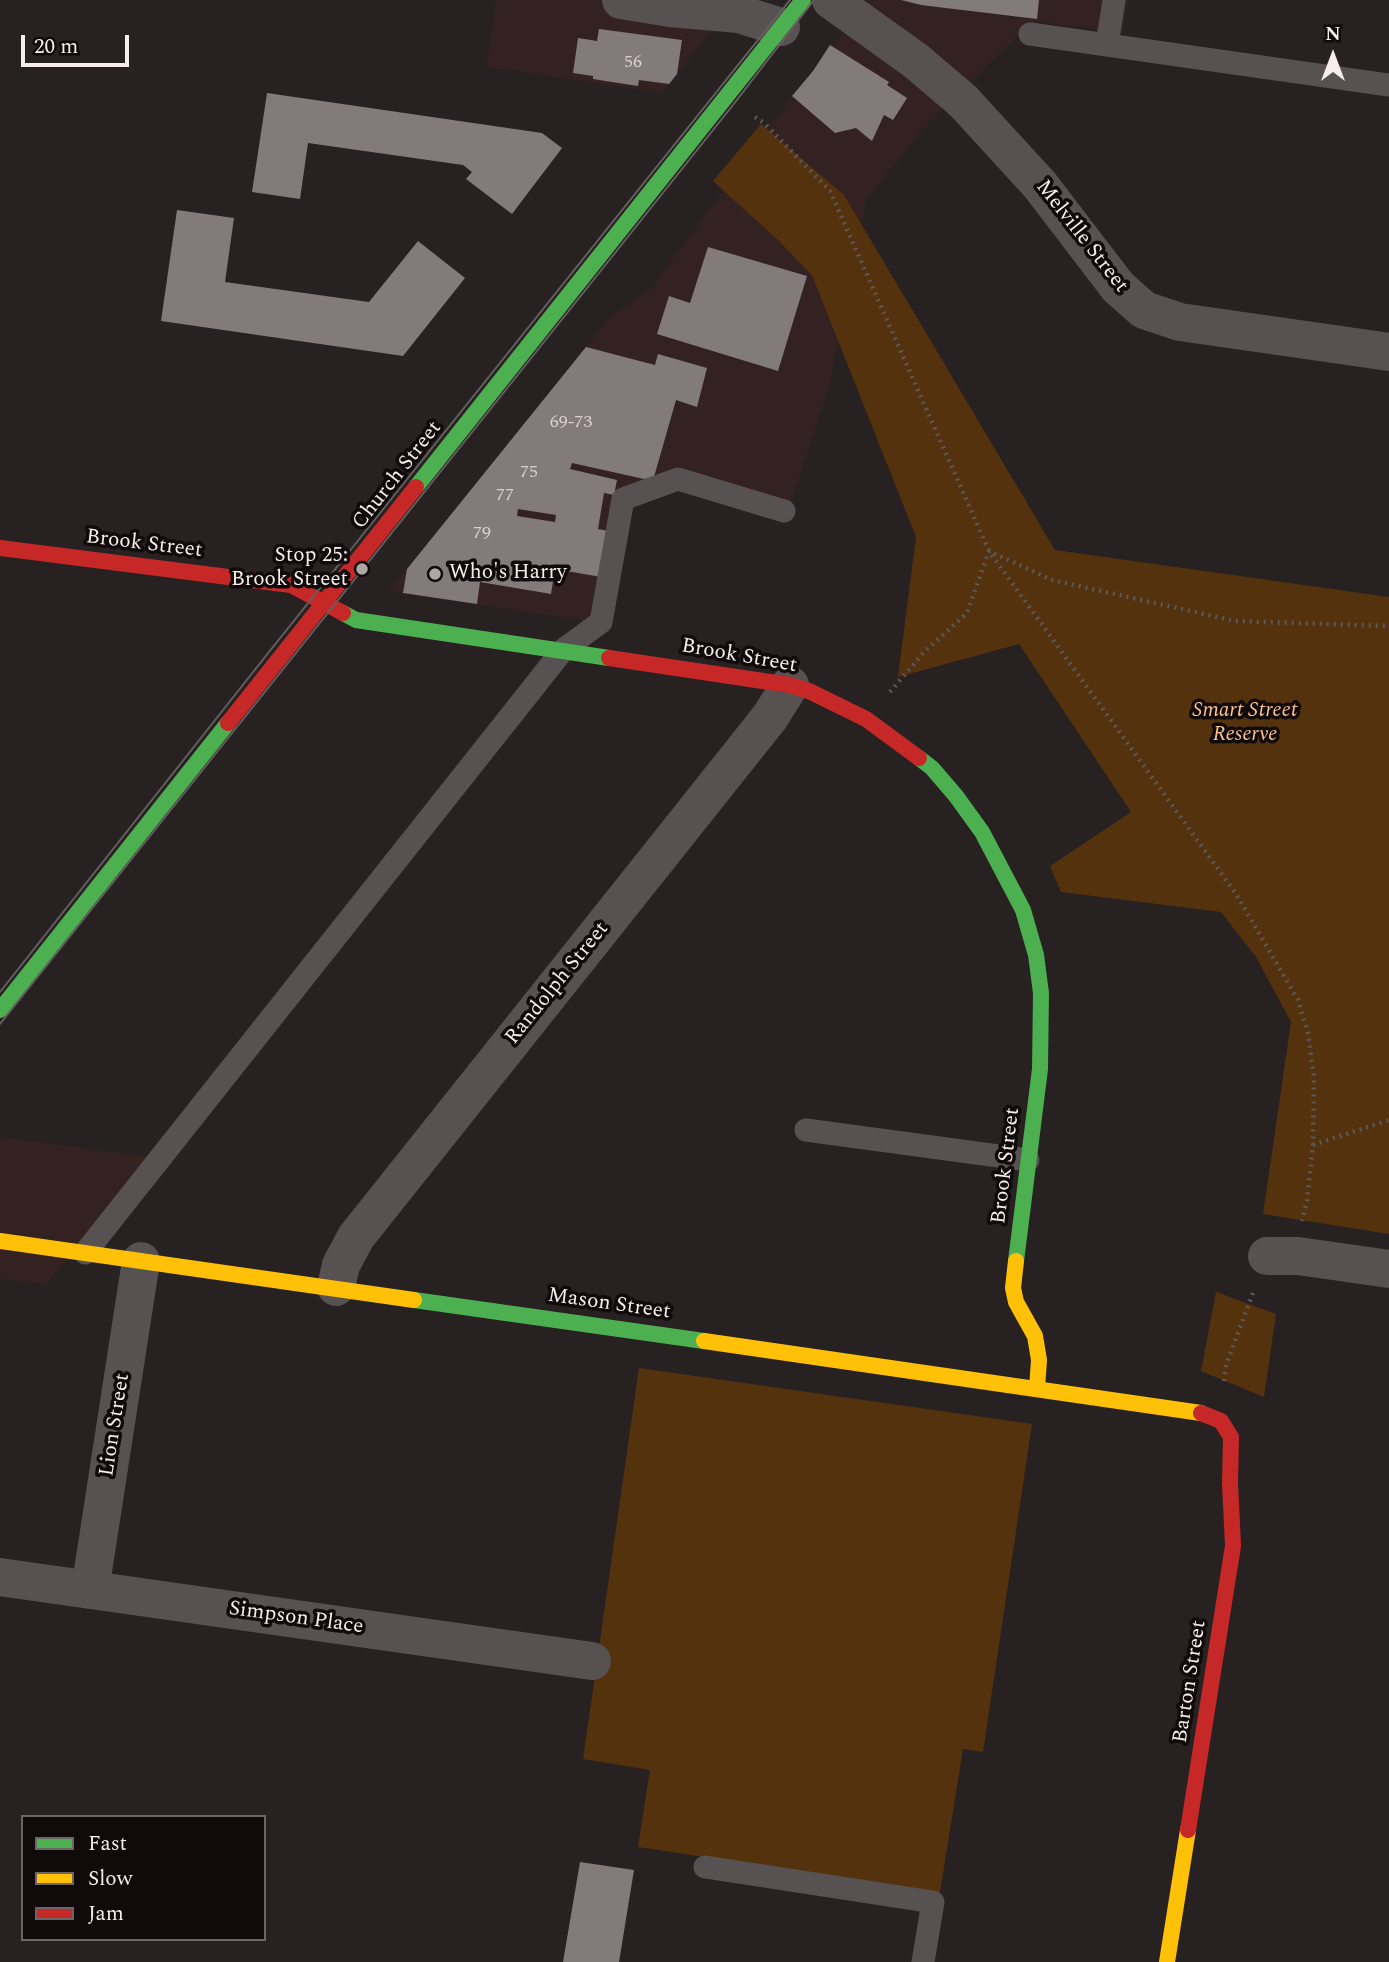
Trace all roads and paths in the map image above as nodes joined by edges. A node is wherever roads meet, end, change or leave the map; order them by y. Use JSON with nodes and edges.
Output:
{"nodes":[{"id":1,"x":621,"y":0,"type":"edge"},
{"id":2,"x":831,"y":0,"type":"edge"},
{"id":3,"x":1114,"y":0,"type":"edge"},
{"id":4,"x":670,"y":4,"type":"edge"},
{"id":5,"x":792,"y":13,"type":"edge"},
{"id":6,"x":1030,"y":34,"type":"dead end"},
{"id":7,"x":1107,"y":45,"type":"junction"},
{"id":8,"x":1389,"y":85,"type":"edge"},
{"id":9,"x":725,"y":98,"type":"junction"},
{"id":10,"x":1389,"y":352,"type":"edge"},
{"id":11,"x":784,"y":511,"type":"dead end"},
{"id":12,"x":0,"y":548,"type":"edge"},
{"id":13,"x":989,"y":551,"type":"junction"},
{"id":14,"x":324,"y":603,"type":"junction"},
{"id":15,"x":1389,"y":626,"type":"edge"},
{"id":16,"x":563,"y":650,"type":"junction"},
{"id":17,"x":790,"y":685,"type":"junction"},
{"id":18,"x":866,"y":719,"type":"junction"},
{"id":19,"x":0,"y":1010,"type":"edge"},
{"id":20,"x":1389,"y":1120,"type":"edge"},
{"id":21,"x":806,"y":1130,"type":"dead end"},
{"id":22,"x":1028,"y":1160,"type":"junction"},
{"id":23,"x":0,"y":1241,"type":"edge"},
{"id":24,"x":85,"y":1253,"type":"junction"},
{"id":25,"x":1267,"y":1256,"type":"dead end"},
{"id":26,"x":141,"y":1261,"type":"junction"},
{"id":27,"x":1389,"y":1269,"type":"edge"},
{"id":28,"x":336,"y":1287,"type":"junction"},
{"id":29,"x":1037,"y":1388,"type":"junction"},
{"id":30,"x":1212,"y":1416,"type":"joint"},
{"id":31,"x":0,"y":1577,"type":"edge"},
{"id":32,"x":90,"y":1590,"type":"junction"},
{"id":33,"x":592,"y":1661,"type":"dead end"},
{"id":34,"x":705,"y":1867,"type":"dead end"},
{"id":35,"x":923,"y":1962,"type":"edge"},
{"id":36,"x":1167,"y":1962,"type":"edge"}],
"edges":[{"from":1,"to":4,"type":"street"},
{"from":2,"to":10,"type":"street","name":"Melville Street"},
{"from":3,"to":7,"type":"lane"},
{"from":4,"to":5,"type":"street"},
{"from":5,"to":9,"type":"street","name":"Church Street"},
{"from":6,"to":7,"type":"lane"},
{"from":7,"to":8,"type":"lane"},
{"from":9,"to":13,"type":"path"},
{"from":9,"to":14,"type":"street","name":"Church Street"},
{"from":11,"to":16,"type":"lane"},
{"from":12,"to":14,"type":"street","name":"Brook Street"},
{"from":13,"to":15,"type":"path"},
{"from":13,"to":18,"type":"path"},
{"from":13,"to":20,"type":"path"},
{"from":14,"to":16,"type":"street","name":"Brook Street"},
{"from":14,"to":19,"type":"street","name":"Church Street"},
{"from":16,"to":17,"type":"street","name":"Brook Street"},
{"from":16,"to":24,"type":"lane"},
{"from":17,"to":18,"type":"street","name":"Brook Street"},
{"from":17,"to":28,"type":"street","name":"Randolph Street"},
{"from":18,"to":22,"type":"street","name":"Brook Street"},
{"from":21,"to":22,"type":"lane"},
{"from":22,"to":29,"type":"street","name":"Brook Street"},
{"from":23,"to":24,"type":"street","name":"Mason Street"},
{"from":24,"to":26,"type":"street","name":"Mason Street"},
{"from":25,"to":27,"type":"street"},
{"from":26,"to":28,"type":"street","name":"Mason Street"},
{"from":26,"to":32,"type":"street","name":"Lion Street"},
{"from":28,"to":29,"type":"street","name":"Mason Street"},
{"from":29,"to":30,"type":"street","name":"Mason Street"},
{"from":30,"to":36,"type":"street","name":"Barton Street"},
{"from":31,"to":32,"type":"street","name":"Simpson Place"},
{"from":32,"to":33,"type":"street","name":"Simpson Place"},
{"from":34,"to":35,"type":"lane"}]}
